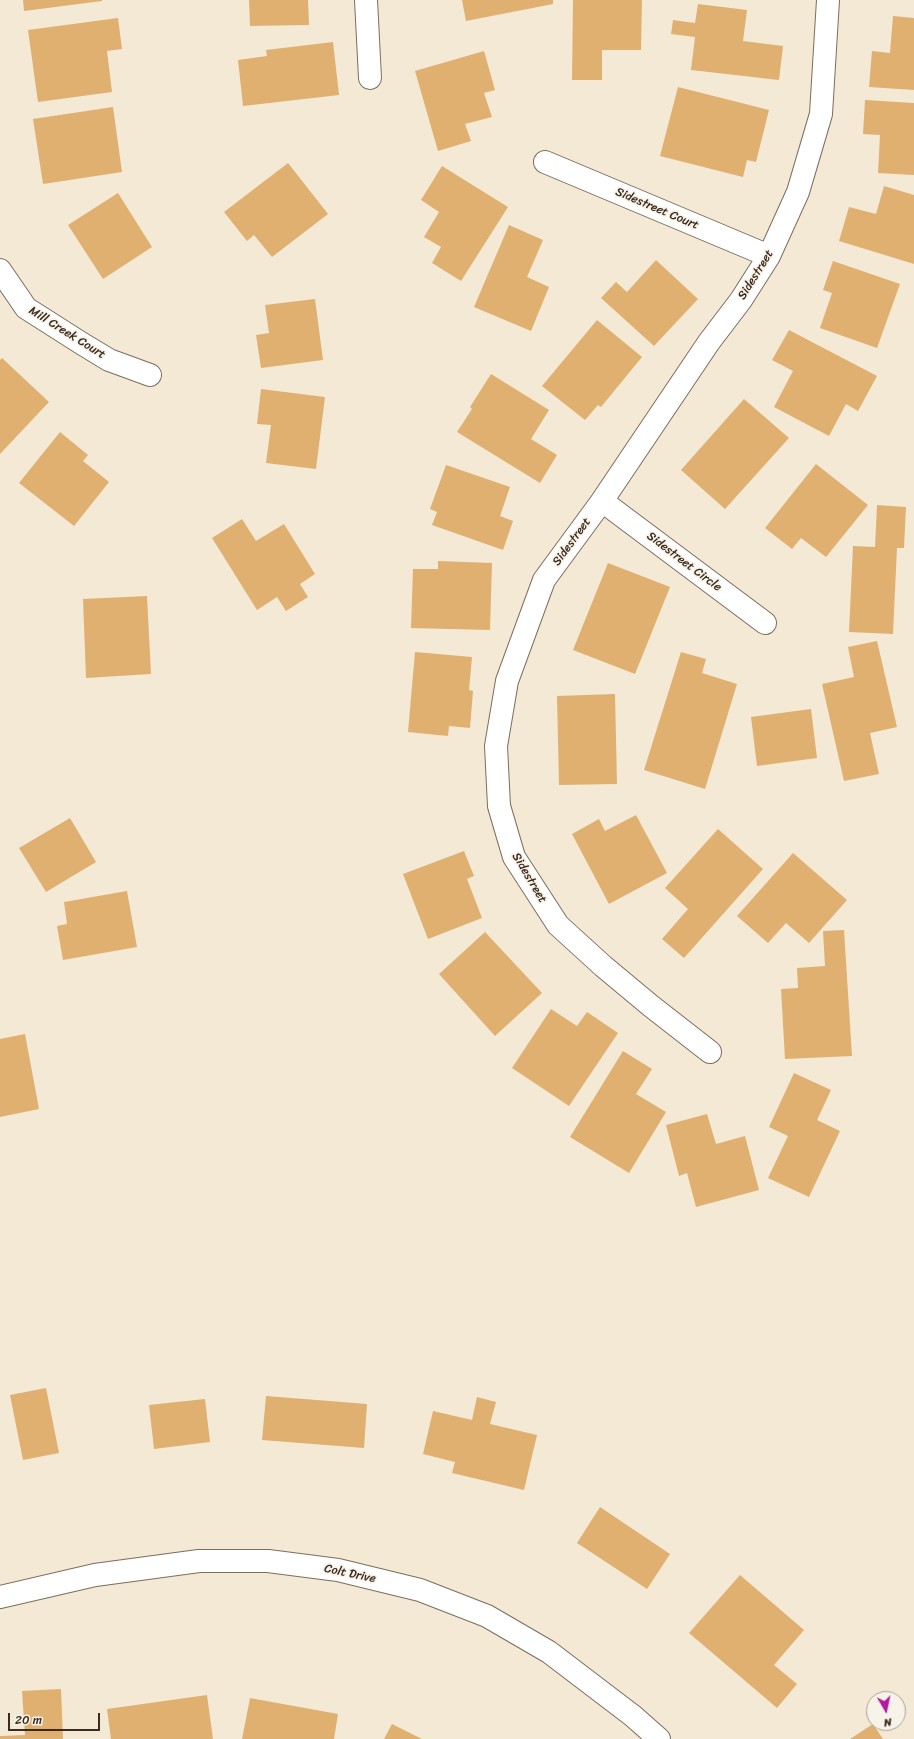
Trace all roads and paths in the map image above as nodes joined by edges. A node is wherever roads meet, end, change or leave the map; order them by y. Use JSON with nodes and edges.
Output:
{"nodes":[{"id":1,"x":366,"y":0,"type":"edge"},
{"id":2,"x":828,"y":0,"type":"edge"},
{"id":3,"x":370,"y":78,"type":"dead end"},
{"id":4,"x":545,"y":162,"type":"dead end"},
{"id":5,"x":769,"y":256,"type":"junction"},
{"id":6,"x":0,"y":270,"type":"edge"},
{"id":7,"x":150,"y":375,"type":"dead end"},
{"id":8,"x":602,"y":501,"type":"junction"},
{"id":9,"x":765,"y":623,"type":"dead end"},
{"id":10,"x":710,"y":1052,"type":"dead end"},
{"id":11,"x":0,"y":1597,"type":"edge"},
{"id":12,"x":659,"y":1739,"type":"edge"}],
"edges":[{"from":1,"to":3,"type":"street"},
{"from":2,"to":5,"type":"street","name":"Sidestreet"},
{"from":4,"to":5,"type":"street","name":"Sidestreet Court"},
{"from":5,"to":8,"type":"street","name":"Sidestreet"},
{"from":6,"to":7,"type":"street","name":"Mill Creek Court"},
{"from":8,"to":9,"type":"street","name":"Sidestreet Circle"},
{"from":8,"to":10,"type":"street","name":"Sidestreet"},
{"from":11,"to":12,"type":"street","name":"Colt Drive"}]}
